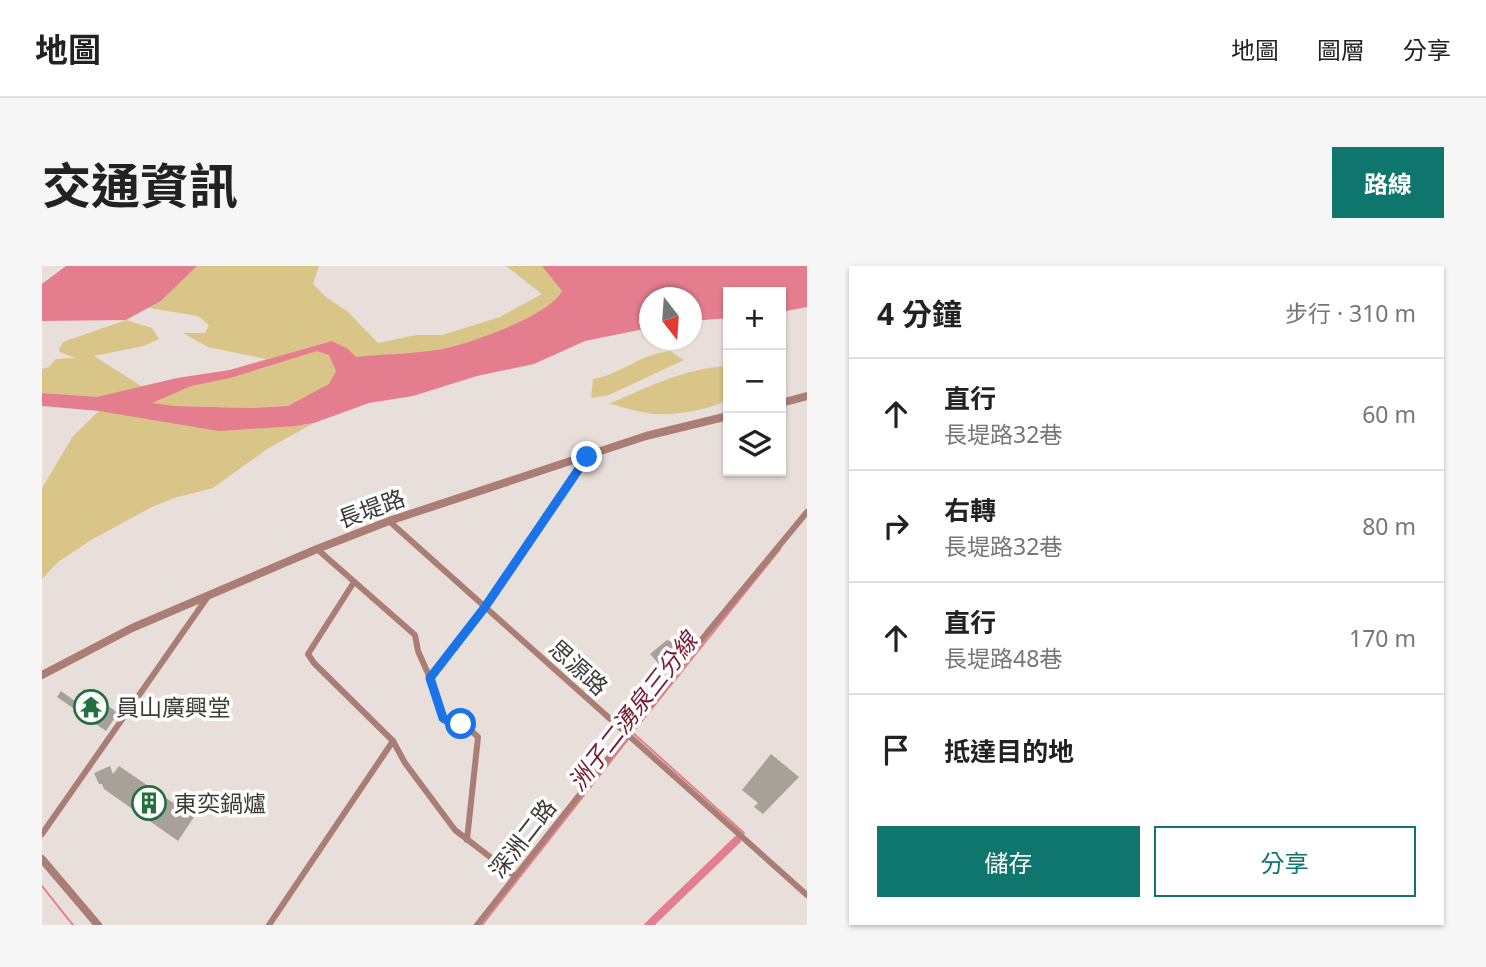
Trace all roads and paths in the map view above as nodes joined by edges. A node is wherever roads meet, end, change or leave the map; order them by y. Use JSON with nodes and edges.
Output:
{"nodes":[{"id":1,"x":807,"y":396,"type":"edge"},
{"id":2,"x":786,"y":402,"type":"edge"},
{"id":3,"x":723,"y":417,"type":"edge"},
{"id":4,"x":587,"y":457,"type":"junction"},
{"id":5,"x":807,"y":512,"type":"edge"},
{"id":6,"x":389,"y":522,"type":"junction"},
{"id":7,"x":317,"y":549,"type":"junction"},
{"id":8,"x":354,"y":582,"type":"junction"},
{"id":9,"x":210,"y":594,"type":"junction"},
{"id":10,"x":485,"y":607,"type":"junction"},
{"id":11,"x":42,"y":675,"type":"edge"},
{"id":12,"x":430,"y":678,"type":"junction"},
{"id":13,"x":627,"y":733,"type":"junction"},
{"id":14,"x":393,"y":741,"type":"junction"},
{"id":15,"x":42,"y":834,"type":"edge"},
{"id":16,"x":467,"y":840,"type":"junction"},
{"id":17,"x":42,"y":859,"type":"edge"},
{"id":18,"x":515,"y":876,"type":"junction"},
{"id":19,"x":807,"y":895,"type":"edge"},
{"id":20,"x":98,"y":925,"type":"edge"},
{"id":21,"x":269,"y":925,"type":"edge"},
{"id":22,"x":477,"y":925,"type":"edge"}],
"edges":[{"from":1,"to":2,"type":"street"},
{"from":3,"to":4,"type":"street","name":"長堤路"},
{"from":4,"to":6,"type":"street","name":"長堤路"},
{"from":4,"to":10,"type":"street"},
{"from":5,"to":13,"type":"street","name":"深洲二路"},
{"from":6,"to":7,"type":"street","name":"長堤路"},
{"from":6,"to":10,"type":"street","name":"思源路"},
{"from":7,"to":8,"type":"street"},
{"from":7,"to":9,"type":"street","name":"長堤路"},
{"from":8,"to":12,"type":"street"},
{"from":8,"to":14,"type":"street"},
{"from":9,"to":11,"type":"street","name":"長堤路"},
{"from":9,"to":15,"type":"street"},
{"from":10,"to":12,"type":"street"},
{"from":10,"to":13,"type":"street","name":"思源路"},
{"from":12,"to":16,"type":"street"},
{"from":13,"to":18,"type":"street","name":"深洲二路"},
{"from":13,"to":19,"type":"street","name":"思源路"},
{"from":14,"to":16,"type":"street"},
{"from":14,"to":21,"type":"street"},
{"from":16,"to":18,"type":"street"},
{"from":17,"to":20,"type":"street"},
{"from":18,"to":22,"type":"street","name":"深洲二路"}]}
